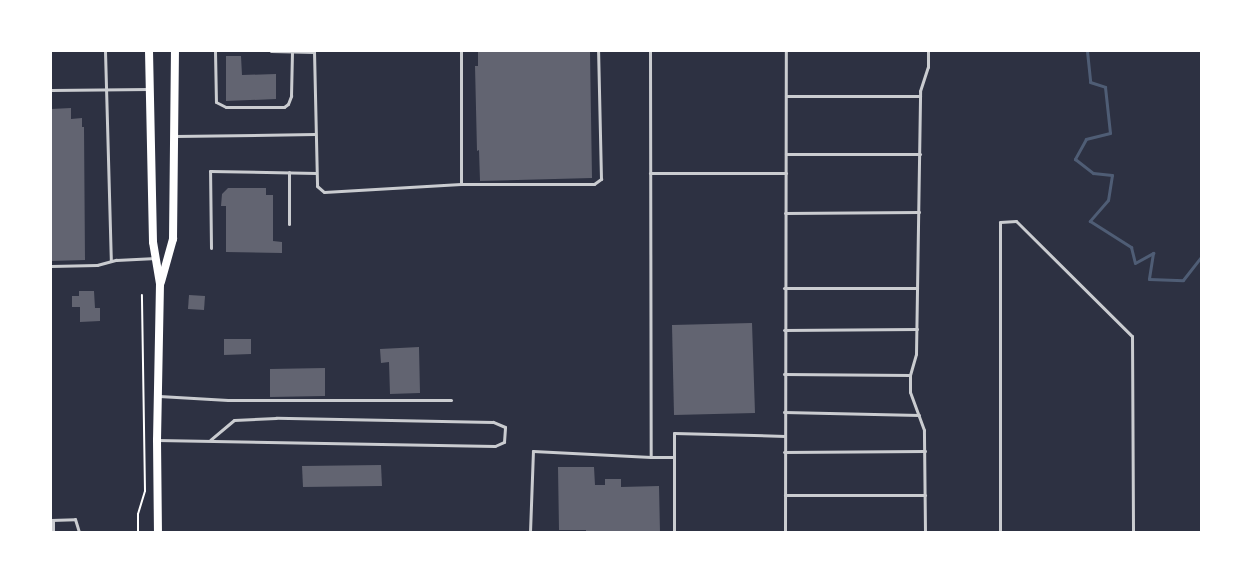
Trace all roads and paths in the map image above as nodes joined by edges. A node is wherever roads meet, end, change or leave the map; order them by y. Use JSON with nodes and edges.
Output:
{"nodes":[{"id":1,"x":105,"y":51,"type":"edge"},
{"id":2,"x":149,"y":51,"type":"edge"},
{"id":3,"x":175,"y":51,"type":"edge"},
{"id":4,"x":215,"y":51,"type":"edge"},
{"id":5,"x":271,"y":51,"type":"edge"},
{"id":6,"x":292,"y":51,"type":"edge"},
{"id":7,"x":314,"y":51,"type":"edge"},
{"id":8,"x":461,"y":51,"type":"edge"},
{"id":9,"x":598,"y":51,"type":"edge"},
{"id":10,"x":650,"y":51,"type":"edge"},
{"id":11,"x":786,"y":51,"type":"edge"},
{"id":12,"x":928,"y":51,"type":"edge"},
{"id":13,"x":106,"y":89,"type":"junction"},
{"id":14,"x":150,"y":89,"type":"junction"},
{"id":15,"x":51,"y":90,"type":"edge"},
{"id":16,"x":786,"y":96,"type":"junction"},
{"id":17,"x":920,"y":96,"type":"junction"},
{"id":18,"x":316,"y":134,"type":"junction"},
{"id":19,"x":174,"y":136,"type":"junction"},
{"id":20,"x":786,"y":154,"type":"junction"},
{"id":21,"x":920,"y":154,"type":"junction"},
{"id":22,"x":289,"y":172,"type":"junction"},
{"id":23,"x":316,"y":173,"type":"junction"},
{"id":24,"x":650,"y":173,"type":"junction"},
{"id":25,"x":786,"y":173,"type":"junction"},
{"id":26,"x":461,"y":184,"type":"junction"},
{"id":27,"x":919,"y":212,"type":"junction"},
{"id":28,"x":785,"y":213,"type":"junction"},
{"id":29,"x":289,"y":224,"type":"dead end"},
{"id":30,"x":211,"y":248,"type":"dead end"},
{"id":31,"x":156,"y":258,"type":"junction"},
{"id":32,"x":111,"y":261,"type":"junction"},
{"id":33,"x":51,"y":266,"type":"edge"},
{"id":34,"x":160,"y":284,"type":"junction"},
{"id":35,"x":784,"y":288,"type":"junction"},
{"id":36,"x":917,"y":288,"type":"junction"},
{"id":37,"x":142,"y":295,"type":"dead end"},
{"id":38,"x":917,"y":329,"type":"junction"},
{"id":39,"x":784,"y":330,"type":"junction"},
{"id":40,"x":784,"y":374,"type":"junction"},
{"id":41,"x":910,"y":375,"type":"junction"},
{"id":42,"x":159,"y":396,"type":"junction"},
{"id":43,"x":450,"y":400,"type":"dead end"},
{"id":44,"x":784,"y":412,"type":"junction"},
{"id":45,"x":919,"y":415,"type":"junction"},
{"id":46,"x":785,"y":436,"type":"junction"},
{"id":47,"x":157,"y":440,"type":"junction"},
{"id":48,"x":210,"y":440,"type":"junction"},
{"id":49,"x":925,"y":451,"type":"junction"},
{"id":50,"x":784,"y":452,"type":"junction"},
{"id":51,"x":652,"y":457,"type":"junction"},
{"id":52,"x":674,"y":457,"type":"junction"},
{"id":53,"x":784,"y":495,"type":"junction"},
{"id":54,"x":925,"y":495,"type":"junction"},
{"id":55,"x":52,"y":520,"type":"edge"},
{"id":56,"x":53,"y":532,"type":"edge"},
{"id":57,"x":79,"y":532,"type":"edge"},
{"id":58,"x":138,"y":532,"type":"edge"},
{"id":59,"x":158,"y":532,"type":"edge"},
{"id":60,"x":530,"y":532,"type":"edge"},
{"id":61,"x":674,"y":532,"type":"edge"},
{"id":62,"x":785,"y":532,"type":"edge"},
{"id":63,"x":925,"y":532,"type":"edge"},
{"id":64,"x":1000,"y":532,"type":"edge"},
{"id":65,"x":1133,"y":532,"type":"edge"}],
"edges":[{"from":1,"to":13,"type":"lane"},
{"from":2,"to":14,"type":"main road"},
{"from":3,"to":19,"type":"main road"},
{"from":4,"to":6,"type":"lane"},
{"from":5,"to":6,"type":"lane"},
{"from":6,"to":7,"type":"lane"},
{"from":7,"to":18,"type":"lane"},
{"from":8,"to":26,"type":"lane"},
{"from":9,"to":26,"type":"lane"},
{"from":10,"to":24,"type":"lane"},
{"from":11,"to":16,"type":"lane"},
{"from":12,"to":17,"type":"lane"},
{"from":13,"to":14,"type":"lane"},
{"from":13,"to":15,"type":"lane"},
{"from":13,"to":32,"type":"lane"},
{"from":14,"to":31,"type":"main road"},
{"from":16,"to":17,"type":"lane"},
{"from":16,"to":20,"type":"lane"},
{"from":17,"to":21,"type":"lane"},
{"from":18,"to":19,"type":"lane"},
{"from":18,"to":23,"type":"lane"},
{"from":19,"to":34,"type":"main road"},
{"from":20,"to":21,"type":"lane"},
{"from":20,"to":25,"type":"lane"},
{"from":21,"to":27,"type":"lane"},
{"from":22,"to":23,"type":"lane"},
{"from":22,"to":29,"type":"lane"},
{"from":22,"to":30,"type":"lane"},
{"from":23,"to":26,"type":"lane"},
{"from":24,"to":25,"type":"lane"},
{"from":24,"to":51,"type":"lane"},
{"from":25,"to":28,"type":"lane"},
{"from":27,"to":28,"type":"lane"},
{"from":27,"to":36,"type":"lane"},
{"from":28,"to":35,"type":"lane"},
{"from":31,"to":32,"type":"lane"},
{"from":31,"to":34,"type":"main road"},
{"from":32,"to":33,"type":"lane"},
{"from":34,"to":42,"type":"main road"},
{"from":35,"to":36,"type":"lane"},
{"from":35,"to":39,"type":"lane"},
{"from":36,"to":38,"type":"lane"},
{"from":37,"to":58,"type":"path"},
{"from":38,"to":39,"type":"lane"},
{"from":38,"to":41,"type":"lane"},
{"from":39,"to":40,"type":"lane"},
{"from":40,"to":41,"type":"lane"},
{"from":40,"to":44,"type":"lane"},
{"from":41,"to":45,"type":"lane"},
{"from":42,"to":43,"type":"lane"},
{"from":42,"to":47,"type":"main road"},
{"from":44,"to":45,"type":"lane"},
{"from":44,"to":46,"type":"lane"},
{"from":45,"to":49,"type":"lane"},
{"from":46,"to":50,"type":"lane"},
{"from":46,"to":52,"type":"lane"},
{"from":47,"to":48,"type":"lane"},
{"from":47,"to":59,"type":"main road"},
{"from":48,"to":48,"type":"lane"},
{"from":49,"to":50,"type":"lane"},
{"from":49,"to":54,"type":"lane"},
{"from":50,"to":53,"type":"lane"},
{"from":51,"to":52,"type":"lane"},
{"from":51,"to":60,"type":"lane"},
{"from":52,"to":61,"type":"lane"},
{"from":53,"to":54,"type":"lane"},
{"from":53,"to":62,"type":"lane"},
{"from":54,"to":63,"type":"lane"},
{"from":55,"to":56,"type":"lane"},
{"from":55,"to":57,"type":"lane"},
{"from":64,"to":65,"type":"lane"}]}
